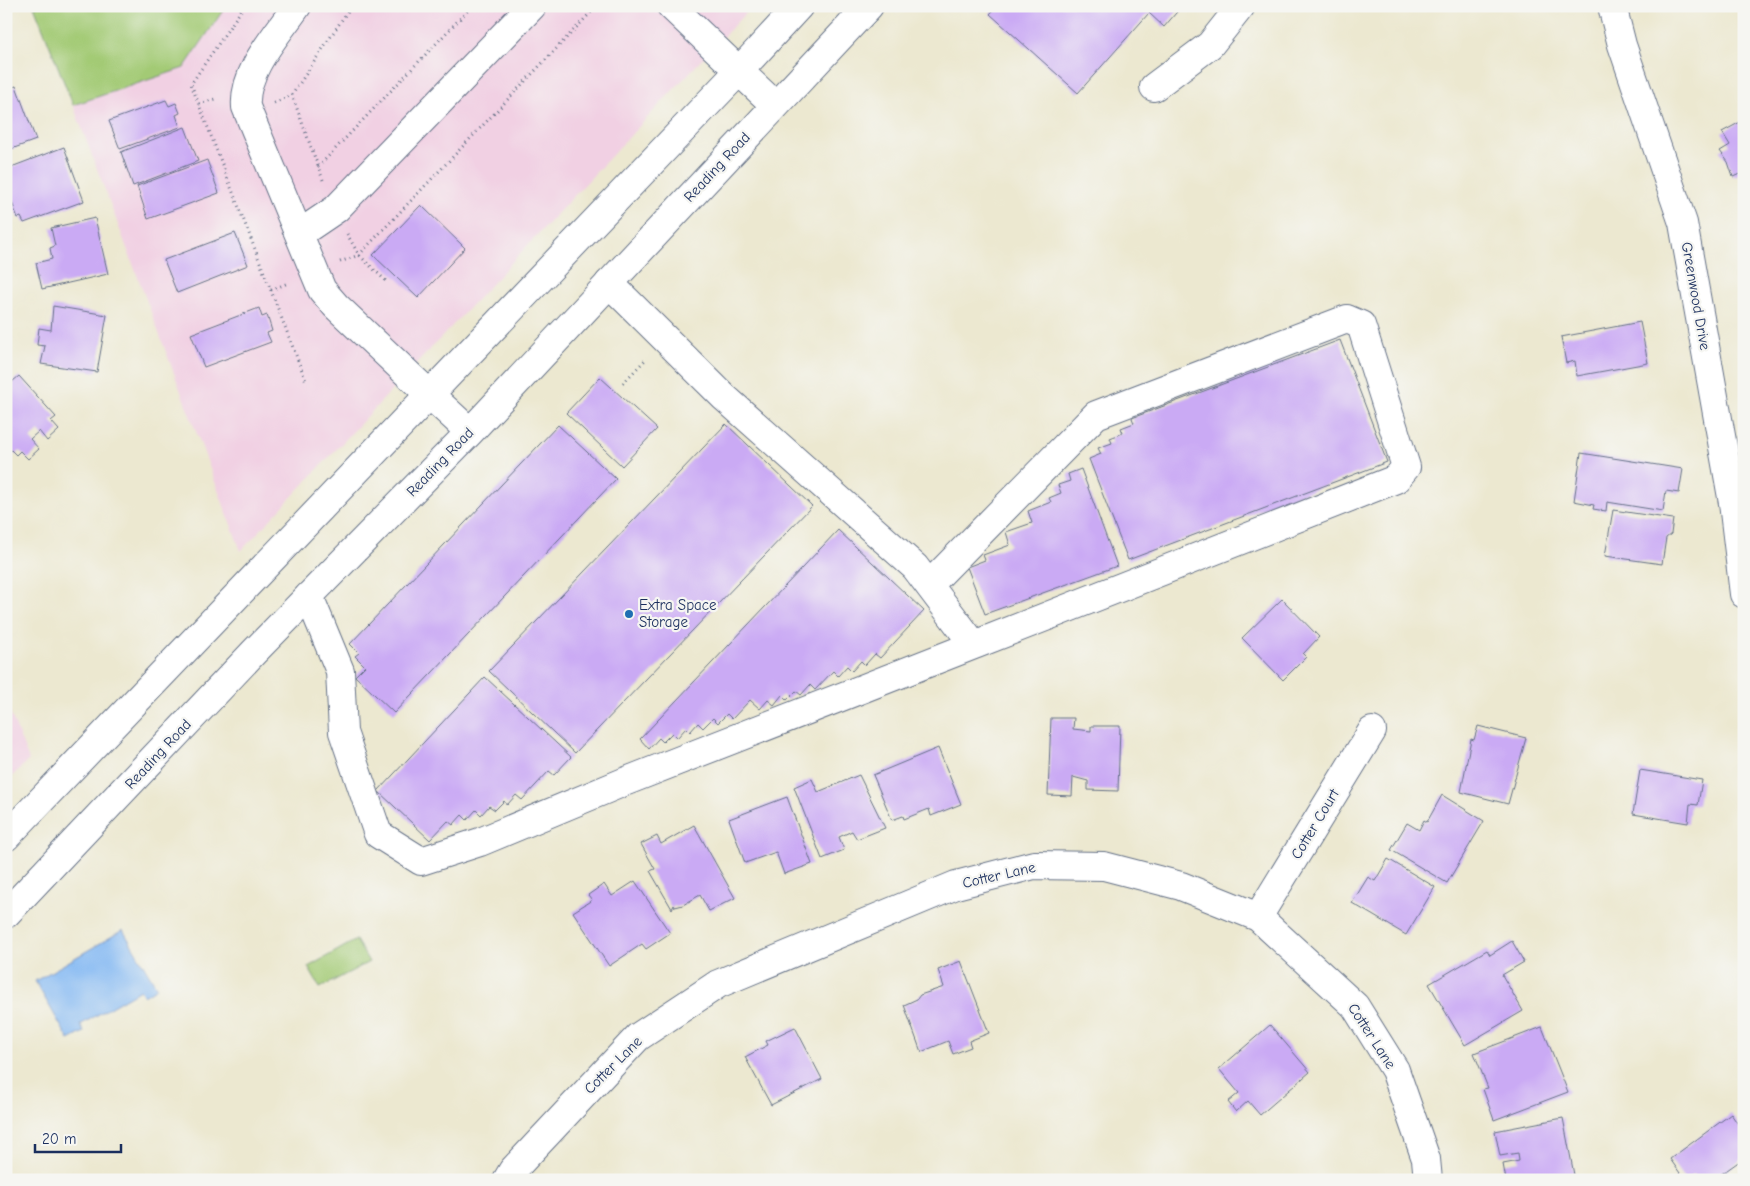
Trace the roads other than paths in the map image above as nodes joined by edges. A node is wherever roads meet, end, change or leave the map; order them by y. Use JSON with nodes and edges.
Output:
{"nodes":[{"id":1,"x":297,"y":6,"type":"edge"},
{"id":2,"x":532,"y":6,"type":"edge"},
{"id":3,"x":671,"y":6,"type":"edge"},
{"id":4,"x":799,"y":6,"type":"edge"},
{"id":5,"x":869,"y":6,"type":"edge"},
{"id":6,"x":1241,"y":6,"type":"edge"},
{"id":7,"x":1612,"y":6,"type":"edge"},
{"id":8,"x":739,"y":71,"type":"junction"},
{"id":9,"x":1154,"y":86,"type":"dead end"},
{"id":10,"x":775,"y":105,"type":"junction"},
{"id":11,"x":299,"y":234,"type":"junction"},
{"id":12,"x":609,"y":283,"type":"junction"},
{"id":13,"x":429,"y":394,"type":"junction"},
{"id":14,"x":470,"y":432,"type":"junction"},
{"id":15,"x":929,"y":585,"type":"junction"},
{"id":16,"x":1744,"y":594,"type":"edge"},
{"id":17,"x":309,"y":596,"type":"junction"},
{"id":18,"x":974,"y":645,"type":"junction"},
{"id":19,"x":1372,"y":732,"type":"dead end"},
{"id":20,"x":6,"y":837,"type":"edge"},
{"id":21,"x":6,"y":914,"type":"edge"},
{"id":22,"x":1258,"y":917,"type":"junction"},
{"id":23,"x":507,"y":1180,"type":"edge"},
{"id":24,"x":1428,"y":1180,"type":"edge"}],
"edges":[{"from":1,"to":11,"type":"main road"},
{"from":2,"to":11,"type":"main road"},
{"from":3,"to":8,"type":"main road"},
{"from":4,"to":8,"type":"main road"},
{"from":5,"to":10,"type":"main road","name":"Reading Road"},
{"from":6,"to":9,"type":"main road"},
{"from":7,"to":16,"type":"main road","name":"Greenwood Drive"},
{"from":8,"to":10,"type":"main road"},
{"from":8,"to":13,"type":"main road"},
{"from":10,"to":12,"type":"main road","name":"Reading Road"},
{"from":11,"to":13,"type":"main road"},
{"from":12,"to":14,"type":"main road","name":"Reading Road"},
{"from":12,"to":15,"type":"main road"},
{"from":13,"to":14,"type":"main road"},
{"from":13,"to":20,"type":"main road"},
{"from":14,"to":17,"type":"main road","name":"Reading Road"},
{"from":15,"to":18,"type":"main road"},
{"from":15,"to":18,"type":"main road"},
{"from":17,"to":18,"type":"main road"},
{"from":17,"to":21,"type":"main road","name":"Reading Road"},
{"from":19,"to":22,"type":"main road","name":"Cotter Court"},
{"from":22,"to":23,"type":"main road","name":"Cotter Lane"},
{"from":22,"to":24,"type":"main road","name":"Cotter Lane"}]}
